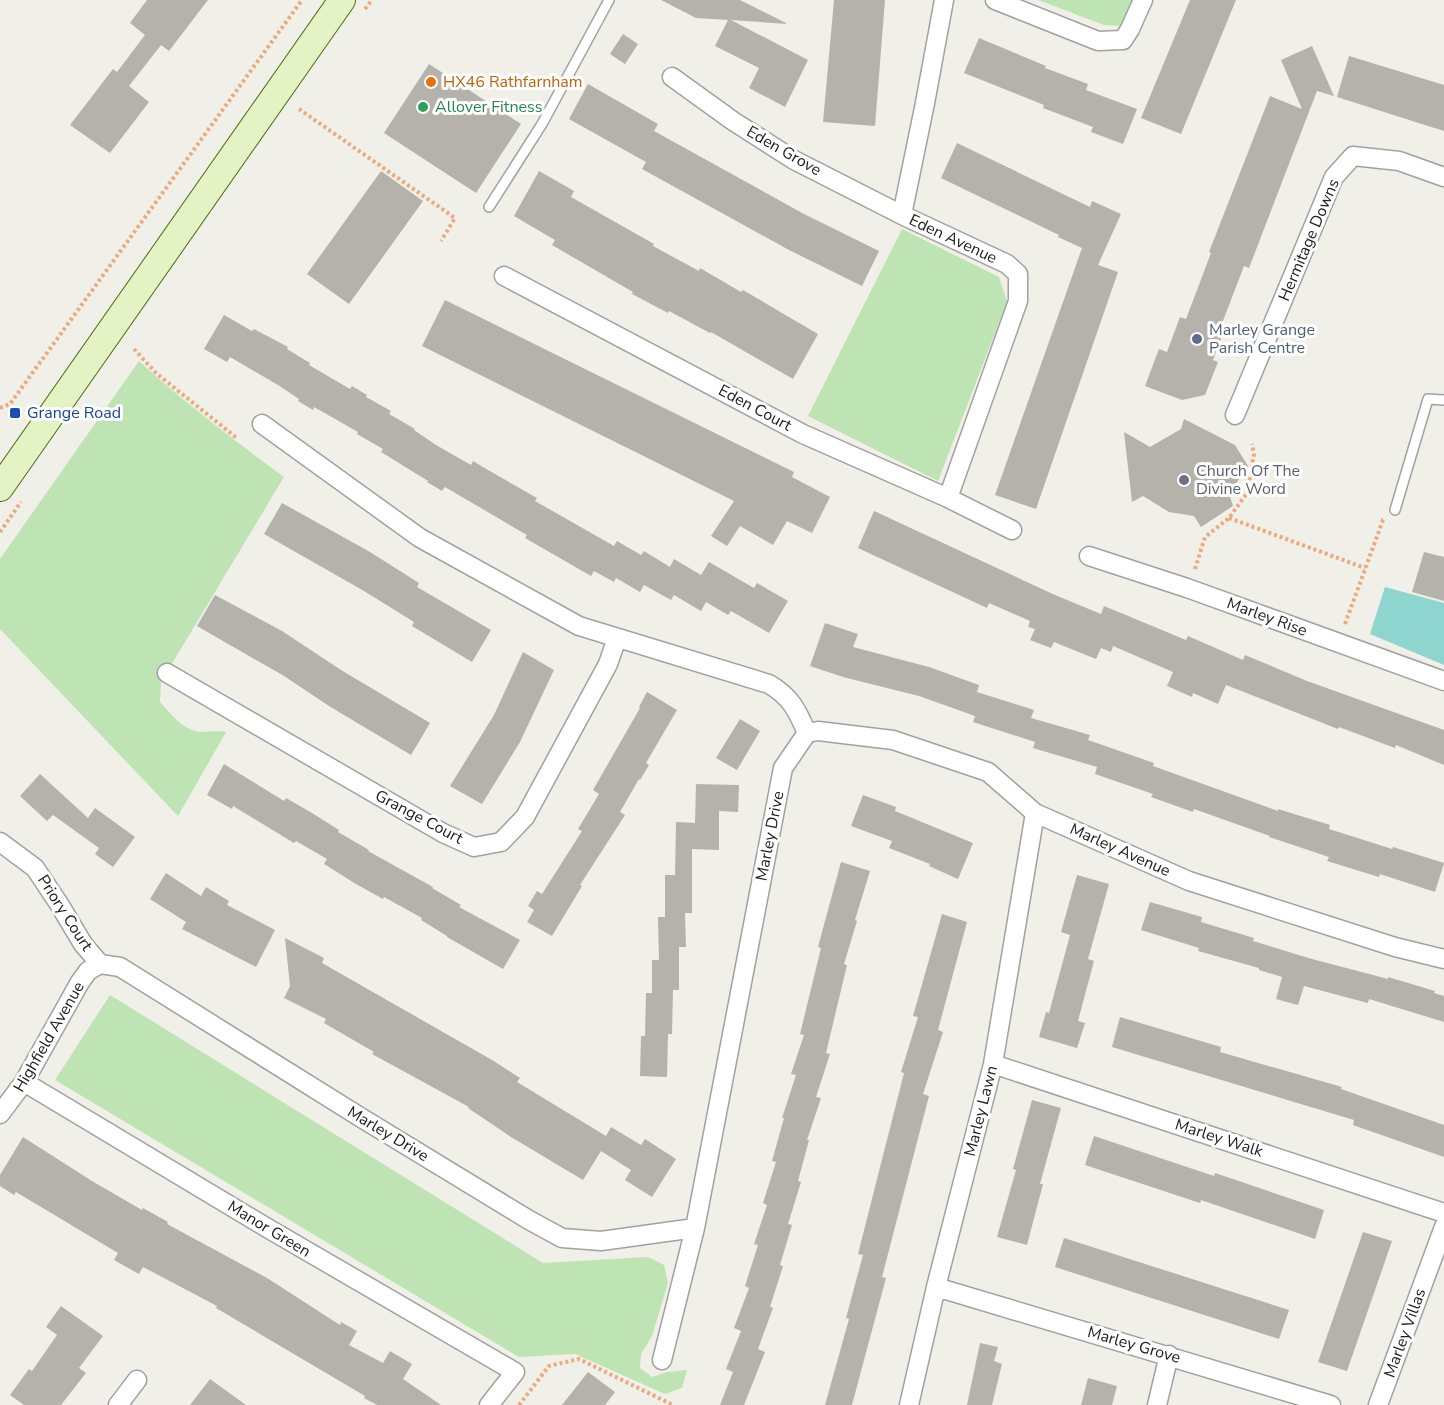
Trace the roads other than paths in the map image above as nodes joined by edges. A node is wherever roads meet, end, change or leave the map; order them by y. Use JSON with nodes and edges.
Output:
{"nodes":[{"id":1,"x":342,"y":0,"type":"edge"},
{"id":2,"x":609,"y":0,"type":"edge"},
{"id":3,"x":944,"y":0,"type":"edge"},
{"id":4,"x":995,"y":0,"type":"edge"},
{"id":5,"x":1143,"y":0,"type":"edge"},
{"id":6,"x":672,"y":77,"type":"dead end"},
{"id":7,"x":1444,"y":177,"type":"edge"},
{"id":8,"x":489,"y":207,"type":"dead end"},
{"id":9,"x":902,"y":215,"type":"junction"},
{"id":10,"x":504,"y":276,"type":"dead end"},
{"id":11,"x":1444,"y":400,"type":"edge"},
{"id":12,"x":1235,"y":415,"type":"dead end"},
{"id":13,"x":262,"y":424,"type":"dead end"},
{"id":14,"x":0,"y":488,"type":"edge"},
{"id":15,"x":948,"y":498,"type":"junction"},
{"id":16,"x":1393,"y":514,"type":"road end"},
{"id":17,"x":1012,"y":530,"type":"dead end"},
{"id":18,"x":1089,"y":556,"type":"dead end"},
{"id":19,"x":617,"y":638,"type":"junction"},
{"id":20,"x":167,"y":673,"type":"dead end"},
{"id":21,"x":1444,"y":681,"type":"edge"},
{"id":22,"x":807,"y":733,"type":"junction"},
{"id":23,"x":1035,"y":813,"type":"junction"},
{"id":24,"x":0,"y":842,"type":"edge"},
{"id":25,"x":1444,"y":959,"type":"edge"},
{"id":26,"x":100,"y":964,"type":"junction"},
{"id":27,"x":993,"y":1064,"type":"junction"},
{"id":28,"x":24,"y":1082,"type":"junction"},
{"id":29,"x":0,"y":1114,"type":"edge"},
{"id":30,"x":1444,"y":1213,"type":"edge"},
{"id":31,"x":1444,"y":1227,"type":"edge"},
{"id":32,"x":695,"y":1228,"type":"junction"},
{"id":33,"x":936,"y":1287,"type":"junction"},
{"id":34,"x":1169,"y":1355,"type":"junction"},
{"id":35,"x":662,"y":1360,"type":"dead end"},
{"id":36,"x":137,"y":1380,"type":"dead end"},
{"id":37,"x":118,"y":1405,"type":"edge"},
{"id":38,"x":489,"y":1405,"type":"edge"},
{"id":39,"x":909,"y":1405,"type":"edge"},
{"id":40,"x":1157,"y":1405,"type":"edge"},
{"id":41,"x":1331,"y":1405,"type":"edge"},
{"id":42,"x":1378,"y":1405,"type":"edge"}],
"edges":[{"from":1,"to":14,"type":"main road"},
{"from":2,"to":8,"type":"lane"},
{"from":3,"to":9,"type":"street","name":"Eden Avenue"},
{"from":4,"to":5,"type":"street"},
{"from":6,"to":9,"type":"street","name":"Eden Grove"},
{"from":7,"to":12,"type":"street","name":"Hermitage Downs"},
{"from":9,"to":15,"type":"street","name":"Eden Avenue"},
{"from":10,"to":15,"type":"street","name":"Eden Court"},
{"from":11,"to":16,"type":"lane"},
{"from":13,"to":19,"type":"street"},
{"from":15,"to":17,"type":"street","name":"Eden Court"},
{"from":18,"to":21,"type":"street","name":"Marley Rise"},
{"from":19,"to":20,"type":"street","name":"Grange Court"},
{"from":19,"to":22,"type":"street"},
{"from":22,"to":23,"type":"street","name":"Marley Avenue"},
{"from":22,"to":32,"type":"street","name":"Marley Drive"},
{"from":23,"to":25,"type":"street","name":"Marley Avenue"},
{"from":23,"to":27,"type":"street","name":"Marley Lawn"},
{"from":24,"to":26,"type":"street","name":"Priory Court"},
{"from":26,"to":28,"type":"street","name":"Highfield Avenue"},
{"from":26,"to":32,"type":"street","name":"Marley Drive"},
{"from":27,"to":30,"type":"street","name":"Marley Walk"},
{"from":27,"to":33,"type":"street","name":"Marley Lawn"},
{"from":28,"to":29,"type":"street","name":"Highfield Avenue"},
{"from":28,"to":38,"type":"street","name":"Manor Green"},
{"from":31,"to":42,"type":"street","name":"Marley Villas"},
{"from":32,"to":35,"type":"street","name":"Marley Drive"},
{"from":33,"to":34,"type":"street","name":"Marley Grove"},
{"from":33,"to":39,"type":"street","name":"Marley Lawn"},
{"from":34,"to":40,"type":"street"},
{"from":34,"to":41,"type":"street","name":"Marley Grove"},
{"from":36,"to":37,"type":"street"}]}
